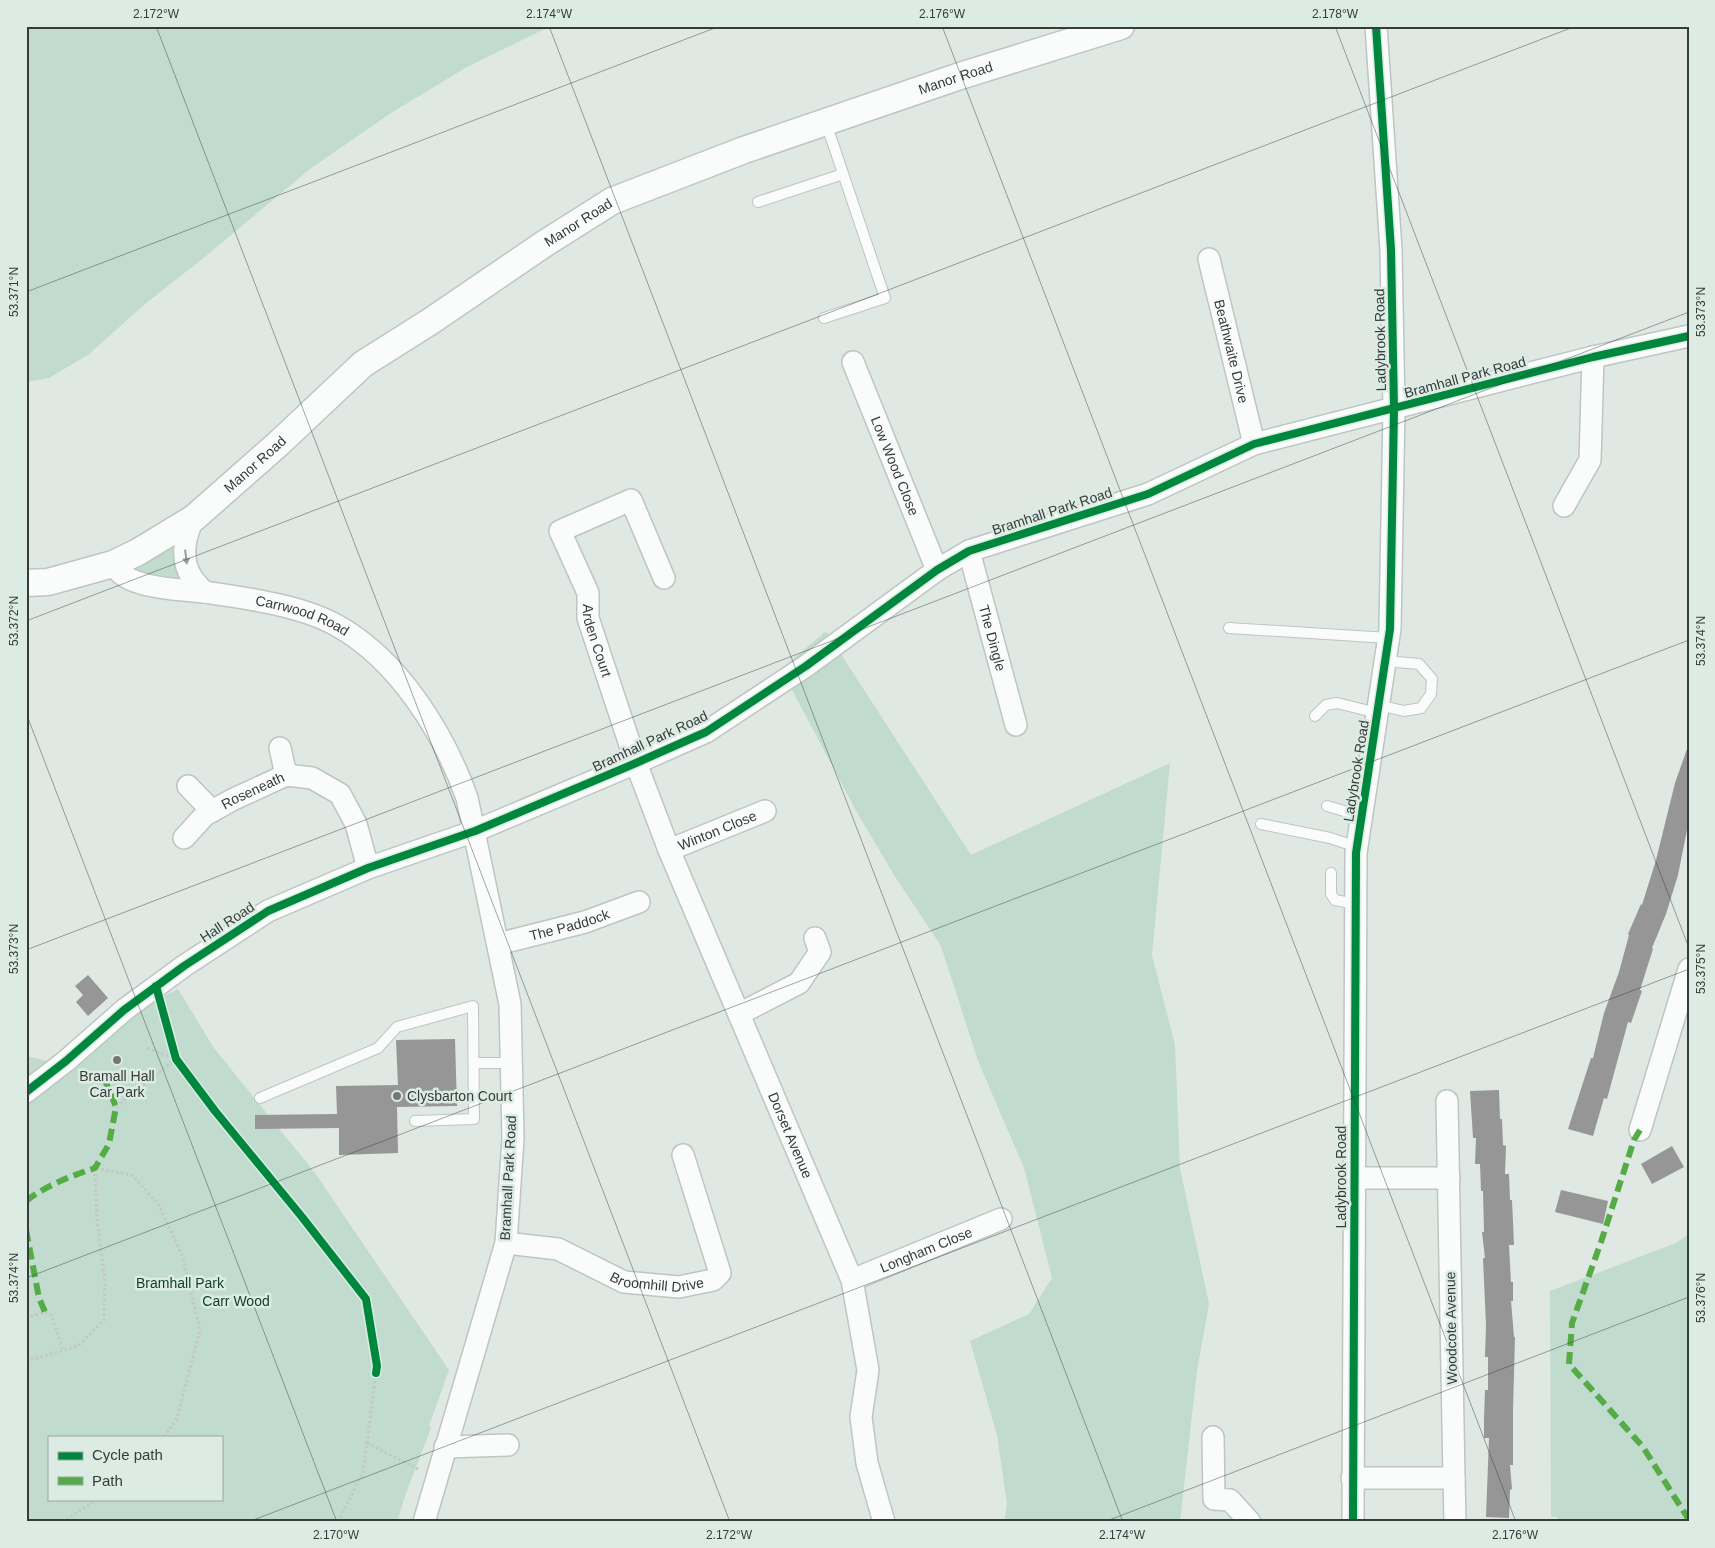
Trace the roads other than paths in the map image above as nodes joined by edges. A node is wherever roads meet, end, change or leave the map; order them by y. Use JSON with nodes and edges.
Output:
{"nodes":[{"id":1,"x":1121,"y":26,"type":"edge"},
{"id":2,"x":1376,"y":26,"type":"edge"},
{"id":3,"x":826,"y":122,"type":"junction"},
{"id":4,"x":843,"y":174,"type":"junction"},
{"id":5,"x":758,"y":202,"type":"dead end"},
{"id":6,"x":1210,"y":259,"type":"dead end"},
{"id":7,"x":824,"y":318,"type":"dead end"},
{"id":8,"x":1689,"y":336,"type":"edge"},
{"id":9,"x":1593,"y":356,"type":"junction"},
{"id":10,"x":853,"y":362,"type":"dead end"},
{"id":11,"x":1394,"y":408,"type":"junction"},
{"id":12,"x":1254,"y":444,"type":"junction"},
{"id":13,"x":1564,"y":506,"type":"dead end"},
{"id":14,"x":194,"y":518,"type":"junction"},
{"id":15,"x":969,"y":551,"type":"junction"},
{"id":16,"x":113,"y":564,"type":"junction"},
{"id":17,"x":937,"y":570,"type":"junction"},
{"id":18,"x":664,"y":578,"type":"dead end"},
{"id":19,"x":26,"y":583,"type":"edge"},
{"id":20,"x":204,"y":592,"type":"junction"},
{"id":21,"x":1229,"y":628,"type":"dead end"},
{"id":22,"x":1389,"y":638,"type":"junction"},
{"id":23,"x":1385,"y":661,"type":"junction"},
{"id":24,"x":1378,"y":709,"type":"junction"},
{"id":25,"x":1315,"y":716,"type":"dead end"},
{"id":26,"x":1016,"y":725,"type":"dead end"},
{"id":27,"x":280,"y":748,"type":"dead end"},
{"id":28,"x":636,"y":763,"type":"junction"},
{"id":29,"x":286,"y":775,"type":"junction"},
{"id":30,"x":188,"y":786,"type":"dead end"},
{"id":31,"x":1327,"y":806,"type":"dead end"},
{"id":32,"x":212,"y":811,"type":"junction"},
{"id":33,"x":765,"y":811,"type":"dead end"},
{"id":34,"x":1362,"y":816,"type":"junction"},
{"id":35,"x":1260,"y":824,"type":"dead end"},
{"id":36,"x":475,"y":831,"type":"junction"},
{"id":37,"x":184,"y":838,"type":"dead end"},
{"id":38,"x":1357,"y":847,"type":"junction"},
{"id":39,"x":669,"y":850,"type":"junction"},
{"id":40,"x":368,"y":868,"type":"junction"},
{"id":41,"x":1331,"y":873,"type":"dead end"},
{"id":42,"x":640,"y":902,"type":"dead end"},
{"id":43,"x":1355,"y":904,"type":"junction"},
{"id":44,"x":815,"y":938,"type":"dead end"},
{"id":45,"x":498,"y":944,"type":"junction"},
{"id":46,"x":1689,"y":968,"type":"edge"},
{"id":47,"x":738,"y":1014,"type":"junction"},
{"id":48,"x":474,"y":1063,"type":"junction"},
{"id":49,"x":511,"y":1063,"type":"junction"},
{"id":50,"x":26,"y":1092,"type":"edge"},
{"id":51,"x":260,"y":1098,"type":"dead end"},
{"id":52,"x":1446,"y":1101,"type":"dead end"},
{"id":53,"x":415,"y":1121,"type":"dead end"},
{"id":54,"x":1640,"y":1130,"type":"dead end"},
{"id":55,"x":683,"y":1155,"type":"dead end"},
{"id":56,"x":1353,"y":1178,"type":"junction"},
{"id":57,"x":1449,"y":1178,"type":"junction"},
{"id":58,"x":1001,"y":1219,"type":"dead end"},
{"id":59,"x":506,"y":1243,"type":"junction"},
{"id":60,"x":852,"y":1280,"type":"junction"},
{"id":61,"x":1213,"y":1438,"type":"dead end"},
{"id":62,"x":508,"y":1445,"type":"dead end"},
{"id":63,"x":445,"y":1447,"type":"junction"},
{"id":64,"x":1352,"y":1478,"type":"junction"},
{"id":65,"x":1454,"y":1478,"type":"junction"},
{"id":66,"x":424,"y":1522,"type":"edge"},
{"id":67,"x":884,"y":1522,"type":"edge"},
{"id":68,"x":1250,"y":1522,"type":"edge"},
{"id":69,"x":1352,"y":1522,"type":"edge"},
{"id":70,"x":1455,"y":1522,"type":"edge"}],
"edges":[{"from":1,"to":3,"type":"street","name":"Manor Road"},
{"from":2,"to":11,"type":"street","name":"Ladybrook Road"},
{"from":3,"to":4,"type":"lane"},
{"from":3,"to":14,"type":"street","name":"Manor Road"},
{"from":4,"to":5,"type":"lane"},
{"from":4,"to":7,"type":"lane"},
{"from":6,"to":12,"type":"street","name":"Beathwaite Drive"},
{"from":8,"to":9,"type":"street","name":"Bramhall Park Road"},
{"from":9,"to":11,"type":"street","name":"Bramhall Park Road"},
{"from":9,"to":13,"type":"street"},
{"from":10,"to":17,"type":"street","name":"Low Wood Close"},
{"from":11,"to":12,"type":"street","name":"Bramhall Park Road"},
{"from":11,"to":22,"type":"street","name":"Ladybrook Road"},
{"from":12,"to":15,"type":"street","name":"Bramhall Park Road"},
{"from":14,"to":16,"type":"street","name":"Manor Road"},
{"from":14,"to":20,"type":"street","one_way":true},
{"from":15,"to":17,"type":"street","name":"Bramhall Park Road"},
{"from":15,"to":26,"type":"street","name":"The Dingle"},
{"from":16,"to":19,"type":"street"},
{"from":16,"to":20,"type":"street","name":"Carrwood Road"},
{"from":17,"to":28,"type":"street","name":"Bramhall Park Road"},
{"from":18,"to":28,"type":"street","name":"Arden Court"},
{"from":20,"to":36,"type":"street","name":"Carrwood Road"},
{"from":21,"to":22,"type":"lane"},
{"from":22,"to":23,"type":"street","name":"Ladybrook Road"},
{"from":23,"to":24,"type":"street","name":"Ladybrook Road"},
{"from":23,"to":24,"type":"lane"},
{"from":24,"to":25,"type":"lane"},
{"from":24,"to":34,"type":"street","name":"Ladybrook Road"},
{"from":27,"to":29,"type":"street"},
{"from":28,"to":36,"type":"street","name":"Bramhall Park Road"},
{"from":28,"to":39,"type":"street","name":"Dorset Avenue"},
{"from":29,"to":32,"type":"street","name":"Roseneath"},
{"from":29,"to":40,"type":"street","name":"Roseneath"},
{"from":30,"to":32,"type":"street"},
{"from":31,"to":34,"type":"lane"},
{"from":32,"to":37,"type":"street","name":"Roseneath"},
{"from":33,"to":39,"type":"street","name":"Winton Close"},
{"from":34,"to":38,"type":"street","name":"Ladybrook Road"},
{"from":35,"to":38,"type":"lane"},
{"from":36,"to":40,"type":"street","name":"Hall Road"},
{"from":36,"to":45,"type":"street","name":"Bramhall Park Road"},
{"from":38,"to":43,"type":"street","name":"Ladybrook Road"},
{"from":39,"to":47,"type":"street","name":"Dorset Avenue"},
{"from":40,"to":50,"type":"street","name":"Hall Road"},
{"from":41,"to":43,"type":"lane"},
{"from":42,"to":45,"type":"street","name":"The Paddock"},
{"from":43,"to":56,"type":"street","name":"Ladybrook Road"},
{"from":44,"to":47,"type":"street"},
{"from":45,"to":49,"type":"street","name":"Bramhall Park Road"},
{"from":46,"to":54,"type":"street"},
{"from":47,"to":60,"type":"street","name":"Dorset Avenue"},
{"from":48,"to":49,"type":"lane"},
{"from":48,"to":51,"type":"lane"},
{"from":48,"to":53,"type":"lane"},
{"from":49,"to":59,"type":"street","name":"Bramhall Park Road"},
{"from":52,"to":57,"type":"street","name":"Woodcote Avenue"},
{"from":55,"to":59,"type":"street","name":"Broomhill Drive"},
{"from":56,"to":57,"type":"street"},
{"from":56,"to":64,"type":"street","name":"Ladybrook Road"},
{"from":57,"to":65,"type":"street","name":"Woodcote Avenue"},
{"from":58,"to":60,"type":"street","name":"Longham Close"},
{"from":59,"to":63,"type":"street","name":"Bramhall Park Road"},
{"from":60,"to":67,"type":"street","name":"Dorset Avenue"},
{"from":61,"to":68,"type":"street"},
{"from":62,"to":63,"type":"street"},
{"from":63,"to":66,"type":"street","name":"Bramhall Park Road"},
{"from":64,"to":65,"type":"street"},
{"from":64,"to":69,"type":"street","name":"Ladybrook Road"},
{"from":65,"to":70,"type":"street","name":"Woodcote Avenue"}]}
